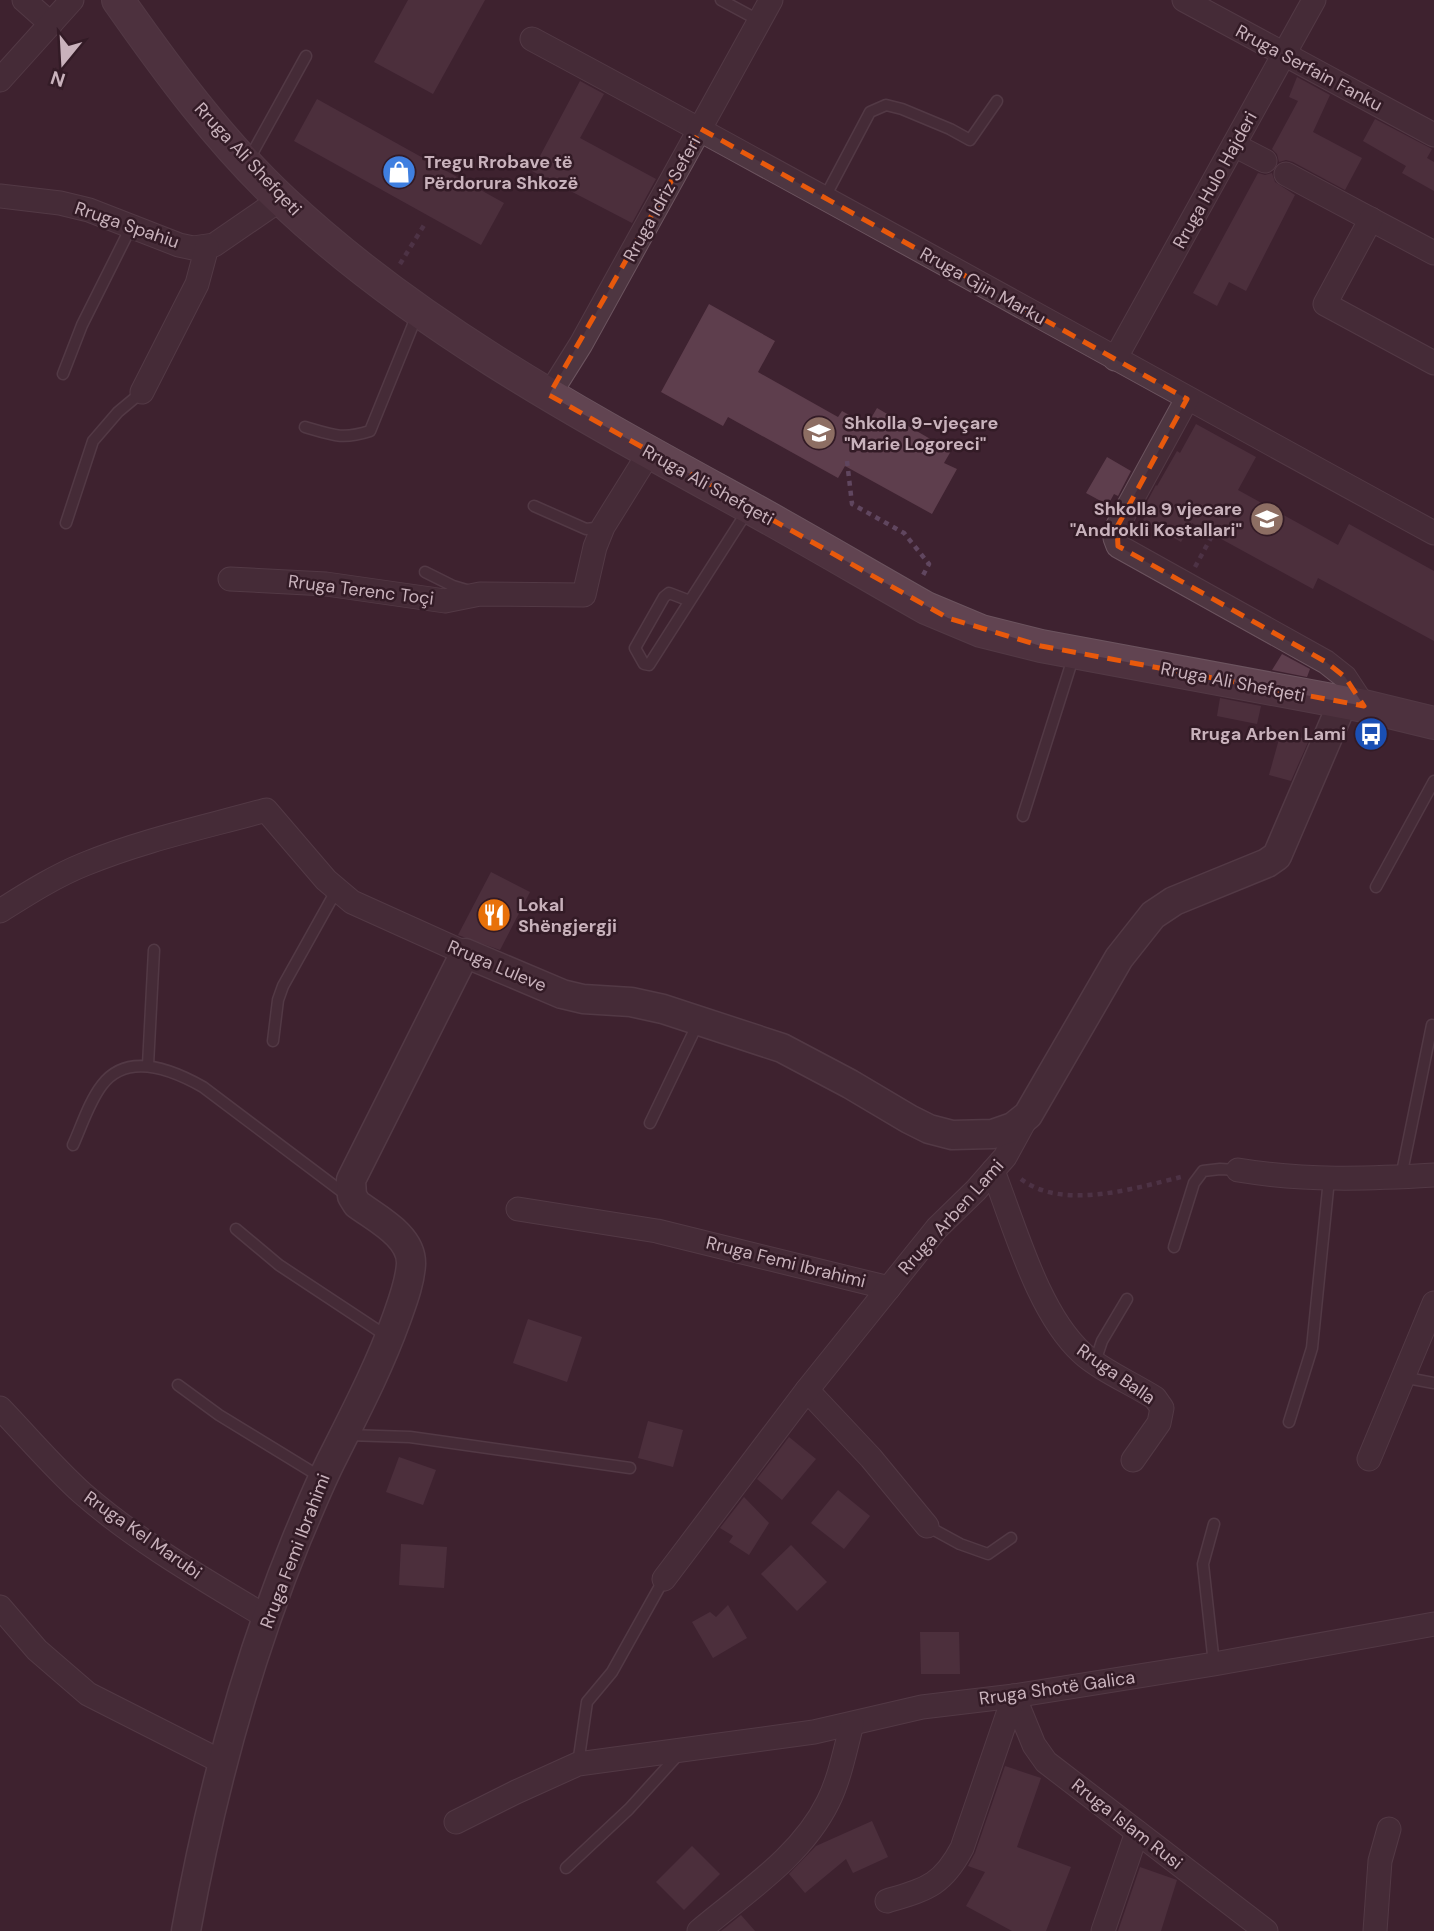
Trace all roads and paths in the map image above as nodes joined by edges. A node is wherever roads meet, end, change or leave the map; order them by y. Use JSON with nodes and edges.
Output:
{"nodes":[{"id":1,"x":24,"y":0,"type":"edge"},
{"id":2,"x":72,"y":0,"type":"edge"},
{"id":3,"x":118,"y":0,"type":"edge"},
{"id":4,"x":721,"y":0,"type":"edge"},
{"id":5,"x":771,"y":0,"type":"edge"},
{"id":6,"x":1184,"y":0,"type":"edge"},
{"id":7,"x":1314,"y":0,"type":"edge"},
{"id":8,"x":760,"y":21,"type":"junction"},
{"id":9,"x":51,"y":24,"type":"junction"},
{"id":10,"x":532,"y":39,"type":"dead end"},
{"id":11,"x":1284,"y":55,"type":"junction"},
{"id":12,"x":306,"y":56,"type":"dead end"},
{"id":13,"x":0,"y":80,"type":"edge"},
{"id":14,"x":997,"y":100,"type":"dead end"},
{"id":15,"x":701,"y":129,"type":"junction"},
{"id":16,"x":1434,"y":135,"type":"edge"},
{"id":17,"x":1234,"y":145,"type":"junction"},
{"id":18,"x":1265,"y":162,"type":"dead end"},
{"id":19,"x":247,"y":163,"type":"junction"},
{"id":20,"x":1286,"y":174,"type":"dead end"},
{"id":21,"x":0,"y":196,"type":"edge"},
{"id":22,"x":824,"y":197,"type":"junction"},
{"id":23,"x":281,"y":199,"type":"junction"},
{"id":24,"x":1371,"y":219,"type":"junction"},
{"id":25,"x":426,"y":222,"type":"dead end"},
{"id":26,"x":131,"y":227,"type":"junction"},
{"id":27,"x":207,"y":247,"type":"junction"},
{"id":28,"x":1434,"y":253,"type":"edge"},
{"id":29,"x":387,"y":286,"type":"junction"},
{"id":30,"x":420,"y":310,"type":"junction"},
{"id":31,"x":1115,"y":359,"type":"junction"},
{"id":32,"x":1434,"y":363,"type":"edge"},
{"id":33,"x":63,"y":374,"type":"dead end"},
{"id":34,"x":142,"y":392,"type":"joint"},
{"id":35,"x":548,"y":395,"type":"junction"},
{"id":36,"x":1187,"y":399,"type":"junction"},
{"id":37,"x":304,"y":426,"type":"dead end"},
{"id":38,"x":649,"y":453,"type":"junction"},
{"id":39,"x":848,"y":461,"type":"dead end"},
{"id":40,"x":534,"y":506,"type":"dead end"},
{"id":41,"x":750,"y":508,"type":"junction"},
{"id":42,"x":66,"y":523,"type":"dead end"},
{"id":43,"x":603,"y":527,"type":"junction"},
{"id":44,"x":1434,"y":533,"type":"edge"},
{"id":45,"x":1213,"y":534,"type":"dead end"},
{"id":46,"x":929,"y":564,"type":"dead end"},
{"id":47,"x":425,"y":572,"type":"dead end"},
{"id":48,"x":230,"y":579,"type":"dead end"},
{"id":49,"x":1185,"y":584,"type":"junction"},
{"id":50,"x":480,"y":594,"type":"junction"},
{"id":51,"x":690,"y":601,"type":"junction"},
{"id":52,"x":1075,"y":653,"type":"junction"},
{"id":53,"x":1353,"y":704,"type":"junction"},
{"id":54,"x":1434,"y":723,"type":"edge"},
{"id":55,"x":1434,"y":781,"type":"edge"},
{"id":56,"x":1023,"y":816,"type":"dead end"},
{"id":57,"x":1376,"y":887,"type":"dead end"},
{"id":58,"x":337,"y":891,"type":"junction"},
{"id":59,"x":0,"y":911,"type":"edge"},
{"id":60,"x":153,"y":950,"type":"dead end"},
{"id":61,"x":465,"y":953,"type":"junction"},
{"id":62,"x":699,"y":1020,"type":"junction"},
{"id":63,"x":1432,"y":1025,"type":"dead end"},
{"id":64,"x":273,"y":1041,"type":"dead end"},
{"id":65,"x":148,"y":1065,"type":"junction"},
{"id":66,"x":1032,"y":1109,"type":"junction"},
{"id":67,"x":650,"y":1123,"type":"dead end"},
{"id":68,"x":73,"y":1145,"type":"dead end"},
{"id":69,"x":999,"y":1164,"type":"junction"},
{"id":70,"x":1238,"y":1170,"type":"joint"},
{"id":71,"x":1203,"y":1171,"type":"junction"},
{"id":72,"x":1434,"y":1175,"type":"edge"},
{"id":73,"x":1401,"y":1177,"type":"junction"},
{"id":74,"x":1329,"y":1179,"type":"junction"},
{"id":75,"x":357,"y":1204,"type":"junction"},
{"id":76,"x":518,"y":1209,"type":"dead end"},
{"id":77,"x":236,"y":1229,"type":"dead end"},
{"id":78,"x":1174,"y":1247,"type":"dead end"},
{"id":79,"x":889,"y":1288,"type":"junction"},
{"id":80,"x":1126,"y":1299,"type":"dead end"},
{"id":81,"x":1434,"y":1303,"type":"edge"},
{"id":82,"x":390,"y":1338,"type":"junction"},
{"id":83,"x":1095,"y":1362,"type":"junction"},
{"id":84,"x":1402,"y":1377,"type":"junction"},
{"id":85,"x":1434,"y":1383,"type":"edge"},
{"id":86,"x":178,"y":1385,"type":"dead end"},
{"id":87,"x":807,"y":1390,"type":"junction"},
{"id":88,"x":0,"y":1408,"type":"edge"},
{"id":89,"x":1289,"y":1422,"type":"dead end"},
{"id":90,"x":344,"y":1435,"type":"junction"},
{"id":91,"x":1369,"y":1459,"type":"dead end"},
{"id":92,"x":1133,"y":1460,"type":"dead end"},
{"id":93,"x":631,"y":1468,"type":"dead end"},
{"id":94,"x":323,"y":1478,"type":"junction"},
{"id":95,"x":1213,"y":1524,"type":"dead end"},
{"id":96,"x":927,"y":1526,"type":"joint"},
{"id":97,"x":1011,"y":1538,"type":"dead end"},
{"id":98,"x":664,"y":1579,"type":"joint"},
{"id":99,"x":0,"y":1607,"type":"edge"},
{"id":100,"x":268,"y":1618,"type":"junction"},
{"id":101,"x":1434,"y":1624,"type":"edge"},
{"id":102,"x":1214,"y":1664,"type":"junction"},
{"id":103,"x":1014,"y":1696,"type":"junction"},
{"id":104,"x":852,"y":1724,"type":"junction"},
{"id":105,"x":681,"y":1752,"type":"junction"},
{"id":106,"x":224,"y":1763,"type":"junction"},
{"id":107,"x":578,"y":1764,"type":"junction"},
{"id":108,"x":456,"y":1822,"type":"dead end"},
{"id":109,"x":1389,"y":1829,"type":"dead end"},
{"id":110,"x":1137,"y":1832,"type":"junction"},
{"id":111,"x":566,"y":1868,"type":"dead end"},
{"id":112,"x":887,"y":1901,"type":"dead end"},
{"id":113,"x":186,"y":1931,"type":"edge"},
{"id":114,"x":699,"y":1931,"type":"edge"},
{"id":115,"x":1103,"y":1931,"type":"edge"},
{"id":116,"x":1266,"y":1931,"type":"edge"},
{"id":117,"x":1375,"y":1931,"type":"edge"}],
"edges":[{"from":1,"to":9,"type":"street"},
{"from":2,"to":9,"type":"street"},
{"from":3,"to":19,"type":"main road","name":"Rruga Ali Shefqeti"},
{"from":4,"to":8,"type":"lane"},
{"from":5,"to":8,"type":"street","name":"Rruga Idriz Seferi"},
{"from":6,"to":11,"type":"street","name":"Rruga Serfain Fanku"},
{"from":7,"to":11,"type":"street","name":"Rruga Hulo Hajderi"},
{"from":8,"to":15,"type":"street","name":"Rruga Idriz Seferi"},
{"from":9,"to":13,"type":"street"},
{"from":10,"to":15,"type":"street","name":"Rruga Gjin Marku"},
{"from":11,"to":16,"type":"street","name":"Rruga Serfain Fanku"},
{"from":11,"to":17,"type":"street","name":"Rruga Hulo Hajderi"},
{"from":12,"to":19,"type":"lane"},
{"from":14,"to":22,"type":"lane"},
{"from":15,"to":22,"type":"street","name":"Rruga Gjin Marku"},
{"from":15,"to":35,"type":"street","name":"Rruga Idriz Seferi"},
{"from":17,"to":18,"type":"street"},
{"from":17,"to":31,"type":"street","name":"Rruga Hulo Hajderi"},
{"from":19,"to":23,"type":"main road","name":"Rruga Ali Shefqeti"},
{"from":20,"to":24,"type":"street"},
{"from":21,"to":26,"type":"street","name":"Rruga Spahiu"},
{"from":22,"to":31,"type":"street","name":"Rruga Gjin Marku"},
{"from":23,"to":27,"type":"street"},
{"from":23,"to":29,"type":"main road","name":"Rruga Ali Shefqeti"},
{"from":24,"to":28,"type":"street"},
{"from":24,"to":32,"type":"street"},
{"from":25,"to":29,"type":"path"},
{"from":26,"to":27,"type":"street","name":"Rruga Spahiu"},
{"from":26,"to":33,"type":"lane"},
{"from":27,"to":34,"type":"street"},
{"from":29,"to":30,"type":"main road","name":"Rruga Ali Shefqeti"},
{"from":30,"to":35,"type":"main road","name":"Rruga Ali Shefqeti"},
{"from":30,"to":37,"type":"lane"},
{"from":31,"to":36,"type":"street","name":"Rruga Gjin Marku"},
{"from":34,"to":42,"type":"lane"},
{"from":35,"to":38,"type":"main road","name":"Rruga Ali Shefqeti"},
{"from":36,"to":44,"type":"street","name":"Rruga Gjin Marku"},
{"from":36,"to":49,"type":"street"},
{"from":38,"to":41,"type":"main road","name":"Rruga Ali Shefqeti"},
{"from":38,"to":43,"type":"street","name":"Rruga Terenc Toçi"},
{"from":39,"to":46,"type":"path"},
{"from":40,"to":43,"type":"lane"},
{"from":41,"to":51,"type":"lane"},
{"from":41,"to":52,"type":"main road","name":"Rruga Ali Shefqeti"},
{"from":43,"to":50,"type":"street","name":"Rruga Terenc Toçi"},
{"from":45,"to":49,"type":"path"},
{"from":47,"to":50,"type":"lane"},
{"from":48,"to":50,"type":"street","name":"Rruga Terenc Toçi"},
{"from":49,"to":53,"type":"street"},
{"from":51,"to":51,"type":"lane"},
{"from":52,"to":53,"type":"main road","name":"Rruga Ali Shefqeti"},
{"from":52,"to":56,"type":"lane"},
{"from":53,"to":54,"type":"main road","name":"Rruga Ali Shefqeti"},
{"from":53,"to":66,"type":"street","name":"Rruga Arben Lami"},
{"from":55,"to":57,"type":"lane"},
{"from":58,"to":59,"type":"street","name":"Rruga Luleve"},
{"from":58,"to":61,"type":"street","name":"Rruga Luleve"},
{"from":58,"to":64,"type":"lane"},
{"from":60,"to":65,"type":"lane"},
{"from":61,"to":62,"type":"street","name":"Rruga Luleve"},
{"from":61,"to":75,"type":"street"},
{"from":62,"to":66,"type":"street","name":"Rruga Luleve"},
{"from":62,"to":67,"type":"lane"},
{"from":63,"to":73,"type":"lane"},
{"from":65,"to":68,"type":"lane","name":"Rruga Femi Ibrahimi"},
{"from":65,"to":75,"type":"lane","name":"Rruga Femi Ibrahimi"},
{"from":66,"to":69,"type":"street","name":"Rruga Arben Lami"},
{"from":69,"to":71,"type":"path"},
{"from":69,"to":79,"type":"street","name":"Rruga Arben Lami"},
{"from":69,"to":83,"type":"street","name":"Rruga Balla"},
{"from":70,"to":71,"type":"lane"},
{"from":70,"to":74,"type":"street"},
{"from":71,"to":78,"type":"lane"},
{"from":72,"to":73,"type":"street"},
{"from":73,"to":74,"type":"street"},
{"from":74,"to":89,"type":"lane"},
{"from":75,"to":82,"type":"street","name":"Rruga Femi Ibrahimi"},
{"from":76,"to":79,"type":"street","name":"Rruga Femi Ibrahimi"},
{"from":77,"to":82,"type":"lane"},
{"from":79,"to":87,"type":"street","name":"Rruga Arben Lami"},
{"from":80,"to":83,"type":"lane"},
{"from":81,"to":84,"type":"street"},
{"from":82,"to":90,"type":"street","name":"Rruga Femi Ibrahimi"},
{"from":83,"to":92,"type":"street","name":"Rruga Balla"},
{"from":84,"to":85,"type":"lane"},
{"from":84,"to":91,"type":"street"},
{"from":86,"to":94,"type":"lane"},
{"from":87,"to":96,"type":"street"},
{"from":87,"to":98,"type":"street","name":"Rruga Arben Lami"},
{"from":88,"to":100,"type":"street","name":"Rruga Kel Marubi"},
{"from":90,"to":93,"type":"lane"},
{"from":90,"to":94,"type":"street","name":"Rruga Femi Ibrahimi"},
{"from":94,"to":100,"type":"street","name":"Rruga Femi Ibrahimi"},
{"from":95,"to":102,"type":"lane"},
{"from":96,"to":97,"type":"lane"},
{"from":98,"to":107,"type":"lane","name":"Rruga Arben Lami"},
{"from":99,"to":106,"type":"street"},
{"from":100,"to":106,"type":"street","name":"Rruga Femi Ibrahimi"},
{"from":101,"to":102,"type":"street","name":"Rruga Shotë Galica"},
{"from":102,"to":103,"type":"street","name":"Rruga Shotë Galica"},
{"from":103,"to":104,"type":"street","name":"Rruga Shotë Galica"},
{"from":103,"to":110,"type":"street","name":"Rruga Islam Rusi"},
{"from":103,"to":112,"type":"street"},
{"from":104,"to":105,"type":"street","name":"Rruga Shotë Galica"},
{"from":104,"to":114,"type":"street"},
{"from":105,"to":107,"type":"street","name":"Rruga Shotë Galica"},
{"from":105,"to":111,"type":"lane"},
{"from":106,"to":113,"type":"street","name":"Rruga Femi Ibrahimi"},
{"from":107,"to":108,"type":"street","name":"Rruga Shotë Galica"},
{"from":109,"to":117,"type":"street"},
{"from":110,"to":115,"type":"street"},
{"from":110,"to":116,"type":"street","name":"Rruga Islam Rusi"}]}
